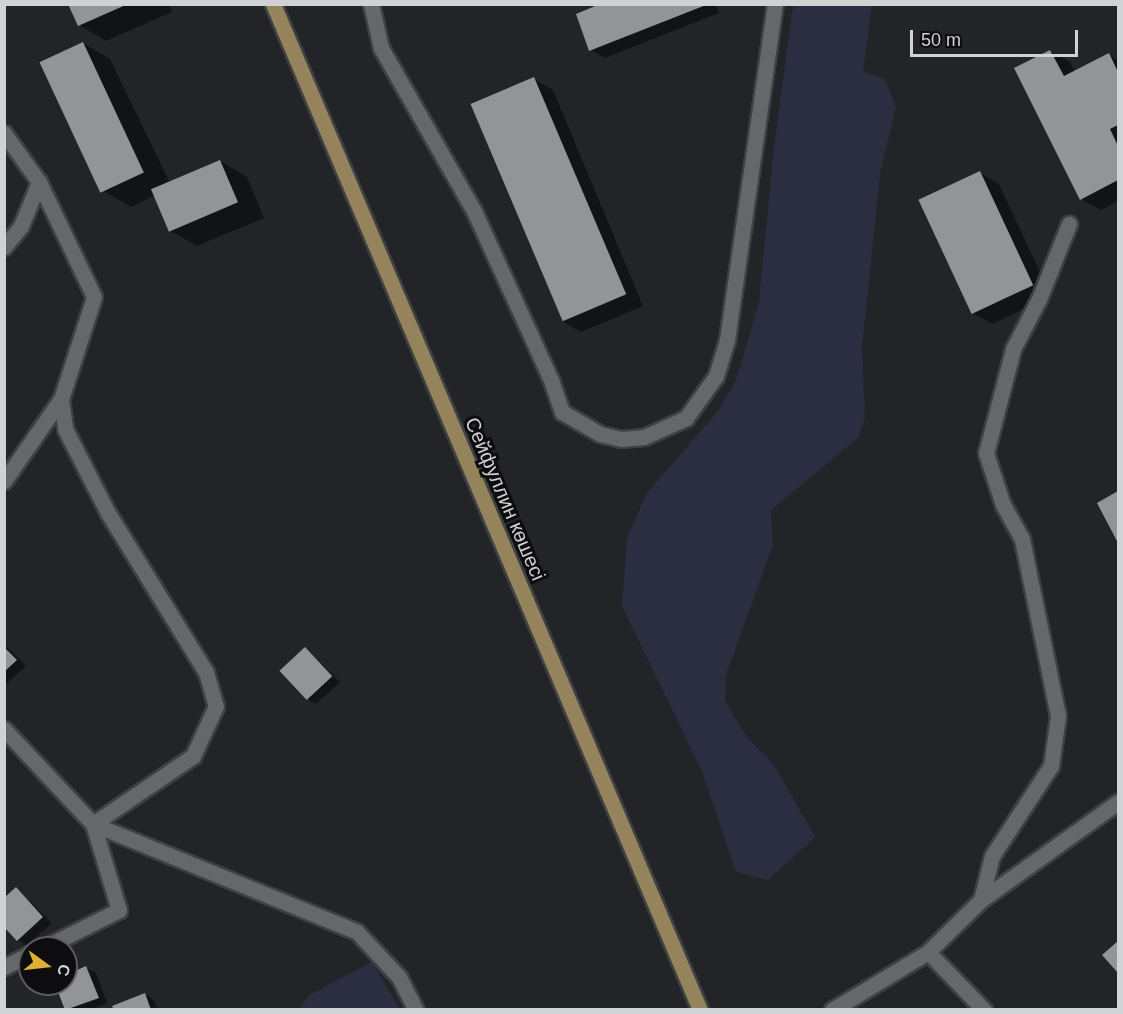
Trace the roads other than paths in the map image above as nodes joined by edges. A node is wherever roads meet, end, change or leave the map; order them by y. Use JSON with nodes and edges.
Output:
{"nodes":[{"id":1,"x":273,"y":4,"type":"edge"},
{"id":2,"x":370,"y":4,"type":"edge"},
{"id":3,"x":775,"y":4,"type":"edge"},
{"id":4,"x":4,"y":133,"type":"edge"},
{"id":5,"x":39,"y":182,"type":"junction"},
{"id":6,"x":1069,"y":224,"type":"dead end"},
{"id":7,"x":4,"y":247,"type":"edge"},
{"id":8,"x":61,"y":399,"type":"junction"},
{"id":9,"x":4,"y":481,"type":"edge"},
{"id":10,"x":4,"y":729,"type":"edge"},
{"id":11,"x":1119,"y":802,"type":"edge"},
{"id":12,"x":93,"y":824,"type":"junction"},
{"id":13,"x":981,"y":900,"type":"junction"},
{"id":14,"x":67,"y":936,"type":"edge"},
{"id":15,"x":928,"y":952,"type":"junction"},
{"id":16,"x":18,"y":960,"type":"edge"},
{"id":17,"x":4,"y":967,"type":"edge"},
{"id":18,"x":417,"y":1010,"type":"edge"},
{"id":19,"x":700,"y":1010,"type":"edge"},
{"id":20,"x":832,"y":1010,"type":"edge"},
{"id":21,"x":984,"y":1010,"type":"edge"}],
"edges":[{"from":1,"to":19,"type":"main road","name":"Сейфуллин көшесі"},
{"from":2,"to":3,"type":"street"},
{"from":4,"to":5,"type":"street"},
{"from":5,"to":7,"type":"street"},
{"from":5,"to":8,"type":"street"},
{"from":6,"to":13,"type":"street"},
{"from":8,"to":9,"type":"street"},
{"from":8,"to":12,"type":"street"},
{"from":10,"to":12,"type":"street"},
{"from":11,"to":13,"type":"street"},
{"from":12,"to":14,"type":"street"},
{"from":12,"to":18,"type":"street"},
{"from":13,"to":15,"type":"street"},
{"from":15,"to":20,"type":"street"},
{"from":15,"to":21,"type":"street"},
{"from":16,"to":17,"type":"street"}]}
